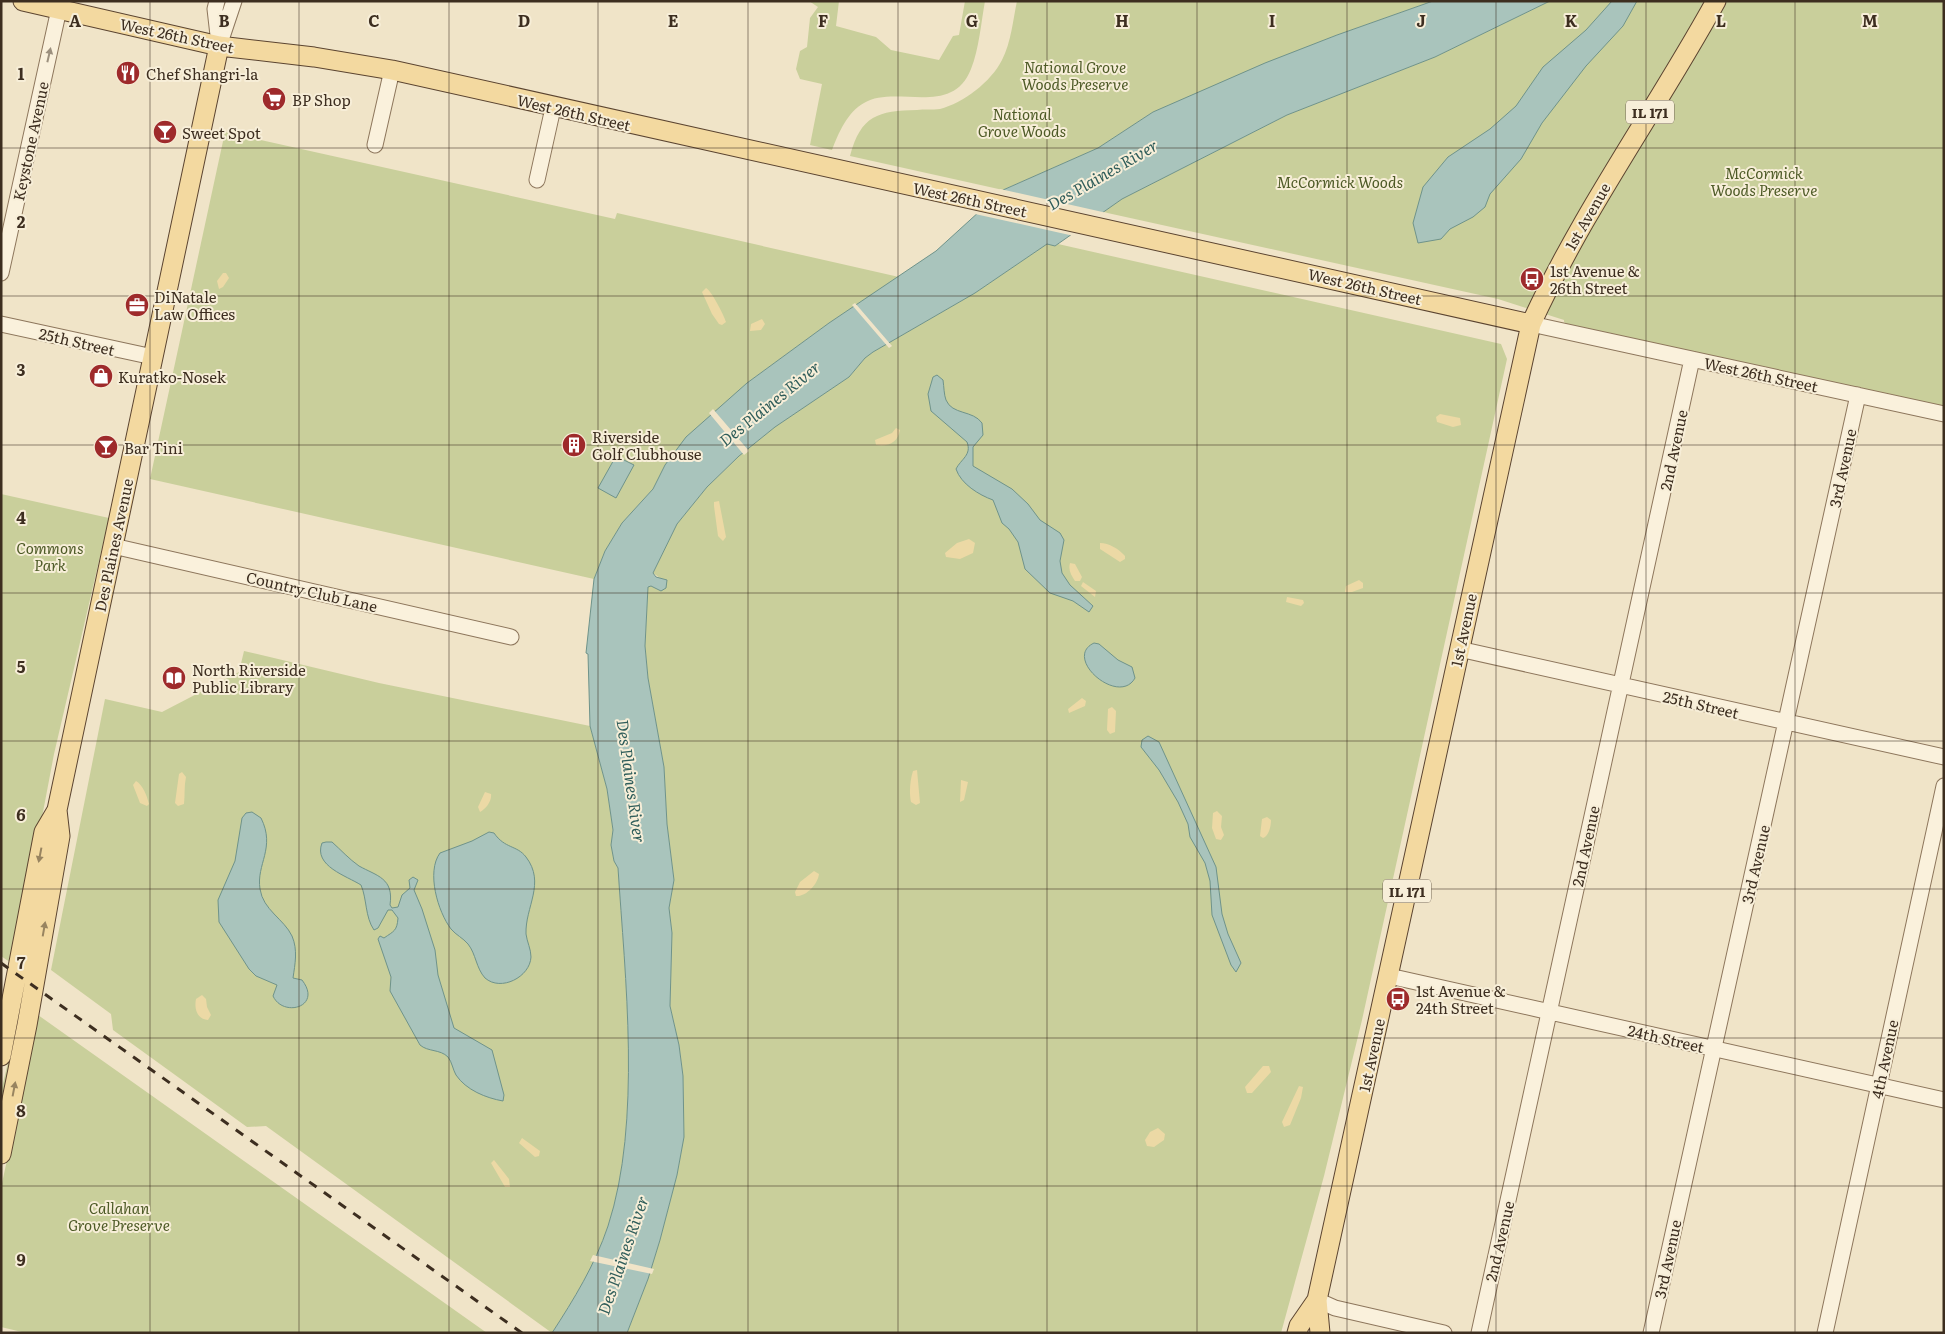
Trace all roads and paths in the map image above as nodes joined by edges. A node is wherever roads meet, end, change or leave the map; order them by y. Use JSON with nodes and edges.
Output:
{"nodes":[{"id":1,"x":23,"y":1,"type":"edge"},
{"id":2,"x":216,"y":1,"type":"edge"},
{"id":3,"x":234,"y":1,"type":"edge"},
{"id":4,"x":1716,"y":1,"type":"edge"},
{"id":5,"x":59,"y":9,"type":"junction"},
{"id":6,"x":219,"y":46,"type":"junction"},
{"id":7,"x":392,"y":70,"type":"junction"},
{"id":8,"x":553,"y":108,"type":"junction"},
{"id":9,"x":375,"y":145,"type":"dead end"},
{"id":10,"x":537,"y":180,"type":"dead end"},
{"id":11,"x":1,"y":274,"type":"edge"},
{"id":12,"x":1,"y":324,"type":"edge"},
{"id":13,"x":1531,"y":324,"type":"junction"},
{"id":14,"x":153,"y":358,"type":"junction"},
{"id":15,"x":1692,"y":359,"type":"junction"},
{"id":16,"x":1858,"y":395,"type":"junction"},
{"id":17,"x":1944,"y":414,"type":"edge"},
{"id":18,"x":113,"y":546,"type":"junction"},
{"id":19,"x":511,"y":637,"type":"dead end"},
{"id":20,"x":1459,"y":649,"type":"junction"},
{"id":21,"x":1620,"y":686,"type":"junction"},
{"id":22,"x":1786,"y":723,"type":"junction"},
{"id":23,"x":1944,"y":757,"type":"edge"},
{"id":24,"x":1944,"y":786,"type":"edge"},
{"id":25,"x":1389,"y":976,"type":"junction"},
{"id":26,"x":1550,"y":1012,"type":"junction"},
{"id":27,"x":12,"y":1021,"type":"edge"},
{"id":28,"x":1713,"y":1049,"type":"junction"},
{"id":29,"x":1,"y":1056,"type":"edge"},
{"id":30,"x":1879,"y":1086,"type":"junction"},
{"id":31,"x":1944,"y":1100,"type":"edge"},
{"id":32,"x":1,"y":1154,"type":"edge"},
{"id":33,"x":1317,"y":1300,"type":"junction"},
{"id":34,"x":1297,"y":1333,"type":"edge"},
{"id":35,"x":1320,"y":1333,"type":"edge"},
{"id":36,"x":1444,"y":1333,"type":"edge"},
{"id":37,"x":1478,"y":1333,"type":"edge"},
{"id":38,"x":1651,"y":1333,"type":"edge"},
{"id":39,"x":1825,"y":1333,"type":"edge"}],
"edges":[{"from":1,"to":5,"type":"main road","name":"West 26th Street"},
{"from":2,"to":6,"type":"street","name":"Des Plaines Avenue"},
{"from":3,"to":6,"type":"street","name":"Des Plaines Avenue"},
{"from":4,"to":13,"type":"main road","name":"1st Avenue","number":"IL 171"},
{"from":5,"to":6,"type":"main road","name":"West 26th Street"},
{"from":11,"to":5,"type":"street","name":"Keystone Avenue","one_way":true},
{"from":6,"to":7,"type":"main road","name":"West 26th Street"},
{"from":6,"to":14,"type":"main road","name":"Des Plaines Avenue"},
{"from":7,"to":8,"type":"main road","name":"West 26th Street"},
{"from":7,"to":9,"type":"street"},
{"from":8,"to":10,"type":"street"},
{"from":8,"to":13,"type":"main road","name":"West 26th Street"},
{"from":12,"to":14,"type":"street","name":"25th Street"},
{"from":13,"to":15,"type":"street","name":"West 26th Street"},
{"from":13,"to":20,"type":"main road","name":"1st Avenue","number":"IL 171"},
{"from":14,"to":18,"type":"main road","name":"Des Plaines Avenue"},
{"from":15,"to":16,"type":"street","name":"West 26th Street"},
{"from":15,"to":21,"type":"street","name":"2nd Avenue"},
{"from":16,"to":17,"type":"street","name":"West 26th Street"},
{"from":16,"to":22,"type":"street","name":"3rd Avenue"},
{"from":18,"to":19,"type":"street","name":"Country Club Lane"},
{"from":18,"to":27,"type":"main road","name":"Des Plaines Avenue"},
{"from":20,"to":21,"type":"street","name":"25th Street"},
{"from":20,"to":25,"type":"main road","name":"1st Avenue","number":"IL 171"},
{"from":21,"to":22,"type":"street","name":"25th Street"},
{"from":21,"to":26,"type":"street","name":"2nd Avenue"},
{"from":22,"to":23,"type":"street","name":"25th Street"},
{"from":22,"to":28,"type":"street","name":"3rd Avenue"},
{"from":24,"to":30,"type":"street","name":"4th Avenue"},
{"from":25,"to":26,"type":"street","name":"24th Street"},
{"from":25,"to":33,"type":"main road","name":"1st Avenue","number":"IL 171"},
{"from":26,"to":28,"type":"street","name":"24th Street"},
{"from":26,"to":37,"type":"street","name":"2nd Avenue"},
{"from":27,"to":29,"type":"main road","name":"Des Plaines Avenue"},
{"from":32,"to":27,"type":"main road","name":"Des Plaines Avenue","one_way":true},
{"from":28,"to":30,"type":"street","name":"24th Street"},
{"from":28,"to":38,"type":"street","name":"3rd Avenue"},
{"from":30,"to":31,"type":"street","name":"24th Street"},
{"from":30,"to":39,"type":"street","name":"4th Avenue"},
{"from":33,"to":34,"type":"main road","name":"1st Avenue","number":"IL 171"},
{"from":33,"to":35,"type":"main road","name":"1st Avenue","number":"IL 171"},
{"from":33,"to":36,"type":"street"}]}
